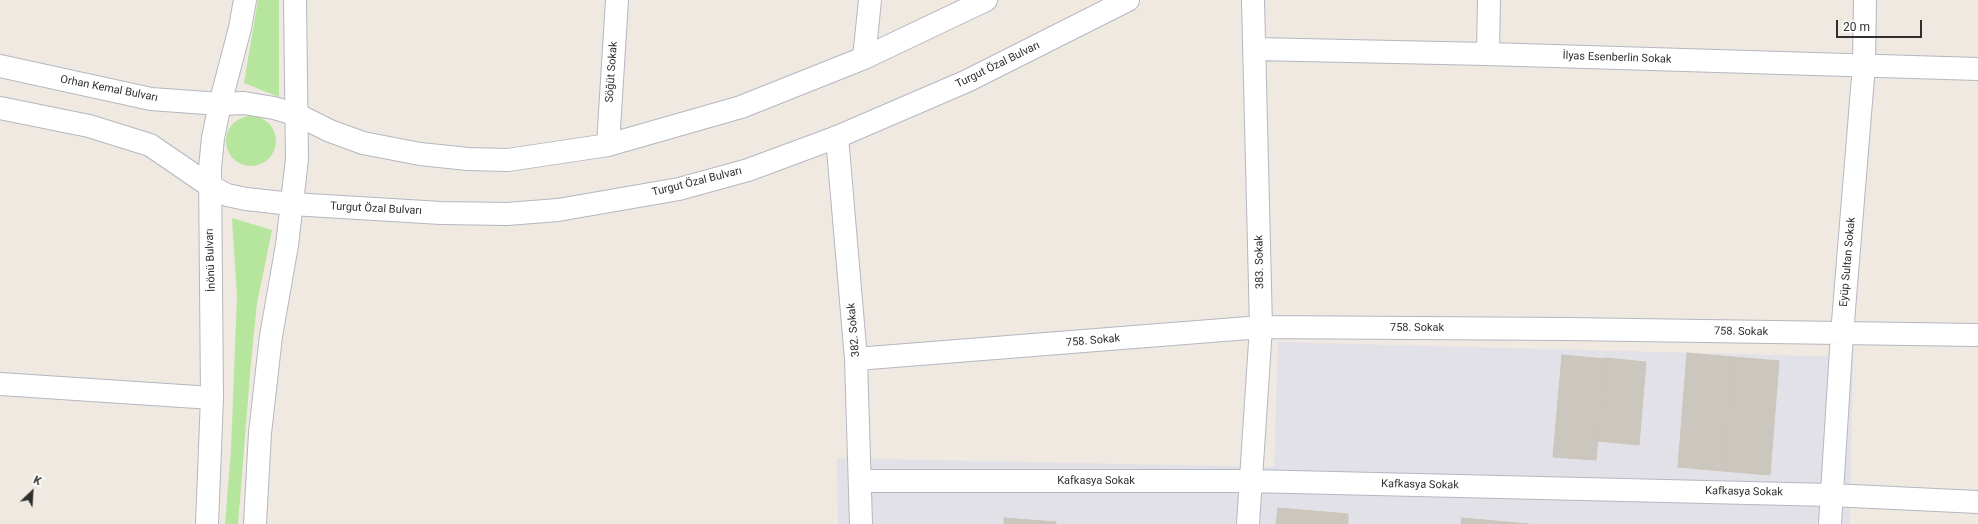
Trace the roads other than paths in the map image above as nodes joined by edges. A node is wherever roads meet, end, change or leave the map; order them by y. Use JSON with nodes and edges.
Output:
{"nodes":[{"id":1,"x":245,"y":0,"type":"edge"},
{"id":2,"x":295,"y":0,"type":"edge"},
{"id":3,"x":617,"y":0,"type":"edge"},
{"id":4,"x":870,"y":0,"type":"edge"},
{"id":5,"x":986,"y":0,"type":"edge"},
{"id":6,"x":1128,"y":0,"type":"edge"},
{"id":7,"x":1253,"y":0,"type":"edge"},
{"id":8,"x":1489,"y":0,"type":"edge"},
{"id":9,"x":1865,"y":0,"type":"edge"},
{"id":10,"x":1255,"y":49,"type":"junction"},
{"id":11,"x":1488,"y":54,"type":"junction"},
{"id":12,"x":864,"y":58,"type":"junction"},
{"id":13,"x":1864,"y":65,"type":"junction"},
{"id":14,"x":0,"y":66,"type":"edge"},
{"id":15,"x":1978,"y":69,"type":"edge"},
{"id":16,"x":220,"y":104,"type":"junction"},
{"id":17,"x":0,"y":108,"type":"edge"},
{"id":18,"x":298,"y":115,"type":"junction"},
{"id":19,"x":838,"y":137,"type":"junction"},
{"id":20,"x":608,"y":145,"type":"junction"},
{"id":21,"x":210,"y":186,"type":"junction"},
{"id":22,"x":292,"y":204,"type":"junction"},
{"id":23,"x":1262,"y":328,"type":"junction"},
{"id":24,"x":1842,"y":334,"type":"junction"},
{"id":25,"x":1978,"y":335,"type":"edge"},
{"id":26,"x":856,"y":359,"type":"junction"},
{"id":27,"x":0,"y":384,"type":"edge"},
{"id":28,"x":212,"y":398,"type":"junction"},
{"id":29,"x":861,"y":481,"type":"junction"},
{"id":30,"x":1251,"y":481,"type":"junction"},
{"id":31,"x":1831,"y":494,"type":"junction"},
{"id":32,"x":1978,"y":502,"type":"edge"},
{"id":33,"x":206,"y":524,"type":"edge"},
{"id":34,"x":255,"y":524,"type":"edge"},
{"id":35,"x":861,"y":524,"type":"edge"},
{"id":36,"x":1248,"y":524,"type":"edge"},
{"id":37,"x":1830,"y":524,"type":"edge"}],
"edges":[{"from":1,"to":16,"type":"street","name":"İnönü Bulvarı"},
{"from":2,"to":18,"type":"street"},
{"from":3,"to":20,"type":"street","name":"Söğüt Sokak"},
{"from":4,"to":12,"type":"street"},
{"from":5,"to":12,"type":"street"},
{"from":6,"to":19,"type":"street","name":"Turgut Özal Bulvarı"},
{"from":7,"to":10,"type":"street","name":"383. Sokak"},
{"from":8,"to":11,"type":"street"},
{"from":9,"to":13,"type":"street","name":"Eyüp Sultan Sokak"},
{"from":10,"to":11,"type":"street","name":"İlyas Esenberlin Sokak"},
{"from":10,"to":23,"type":"street","name":"383. Sokak"},
{"from":11,"to":13,"type":"street","name":"İlyas Esenberlin Sokak"},
{"from":12,"to":20,"type":"street"},
{"from":13,"to":15,"type":"street","name":"İlyas Esenberlin Sokak"},
{"from":13,"to":24,"type":"street","name":"Eyüp Sultan Sokak"},
{"from":14,"to":16,"type":"street","name":"Orhan Kemal Bulvarı"},
{"from":16,"to":18,"type":"street"},
{"from":16,"to":21,"type":"street","name":"İnönü Bulvarı"},
{"from":17,"to":21,"type":"street"},
{"from":18,"to":20,"type":"street"},
{"from":18,"to":22,"type":"street"},
{"from":19,"to":22,"type":"street","name":"Turgut Özal Bulvarı"},
{"from":19,"to":26,"type":"street","name":"382. Sokak"},
{"from":21,"to":22,"type":"street","name":"Turgut Özal Bulvarı"},
{"from":21,"to":28,"type":"street","name":"İnönü Bulvarı"},
{"from":22,"to":34,"type":"street"},
{"from":23,"to":24,"type":"street","name":"758. Sokak"},
{"from":23,"to":26,"type":"street","name":"758. Sokak"},
{"from":23,"to":30,"type":"street","name":"383. Sokak"},
{"from":24,"to":25,"type":"street","name":"758. Sokak"},
{"from":24,"to":31,"type":"street","name":"Eyüp Sultan Sokak"},
{"from":26,"to":29,"type":"street","name":"382. Sokak"},
{"from":27,"to":28,"type":"street"},
{"from":28,"to":33,"type":"street","name":"İnönü Bulvarı"},
{"from":29,"to":30,"type":"street","name":"Kafkasya Sokak"},
{"from":29,"to":35,"type":"street","name":"382. Sokak"},
{"from":30,"to":31,"type":"street","name":"Kafkasya Sokak"},
{"from":30,"to":36,"type":"street","name":"383. Sokak"},
{"from":31,"to":32,"type":"street","name":"Kafkasya Sokak"},
{"from":31,"to":37,"type":"street","name":"Eyüp Sultan Sokak"}]}
